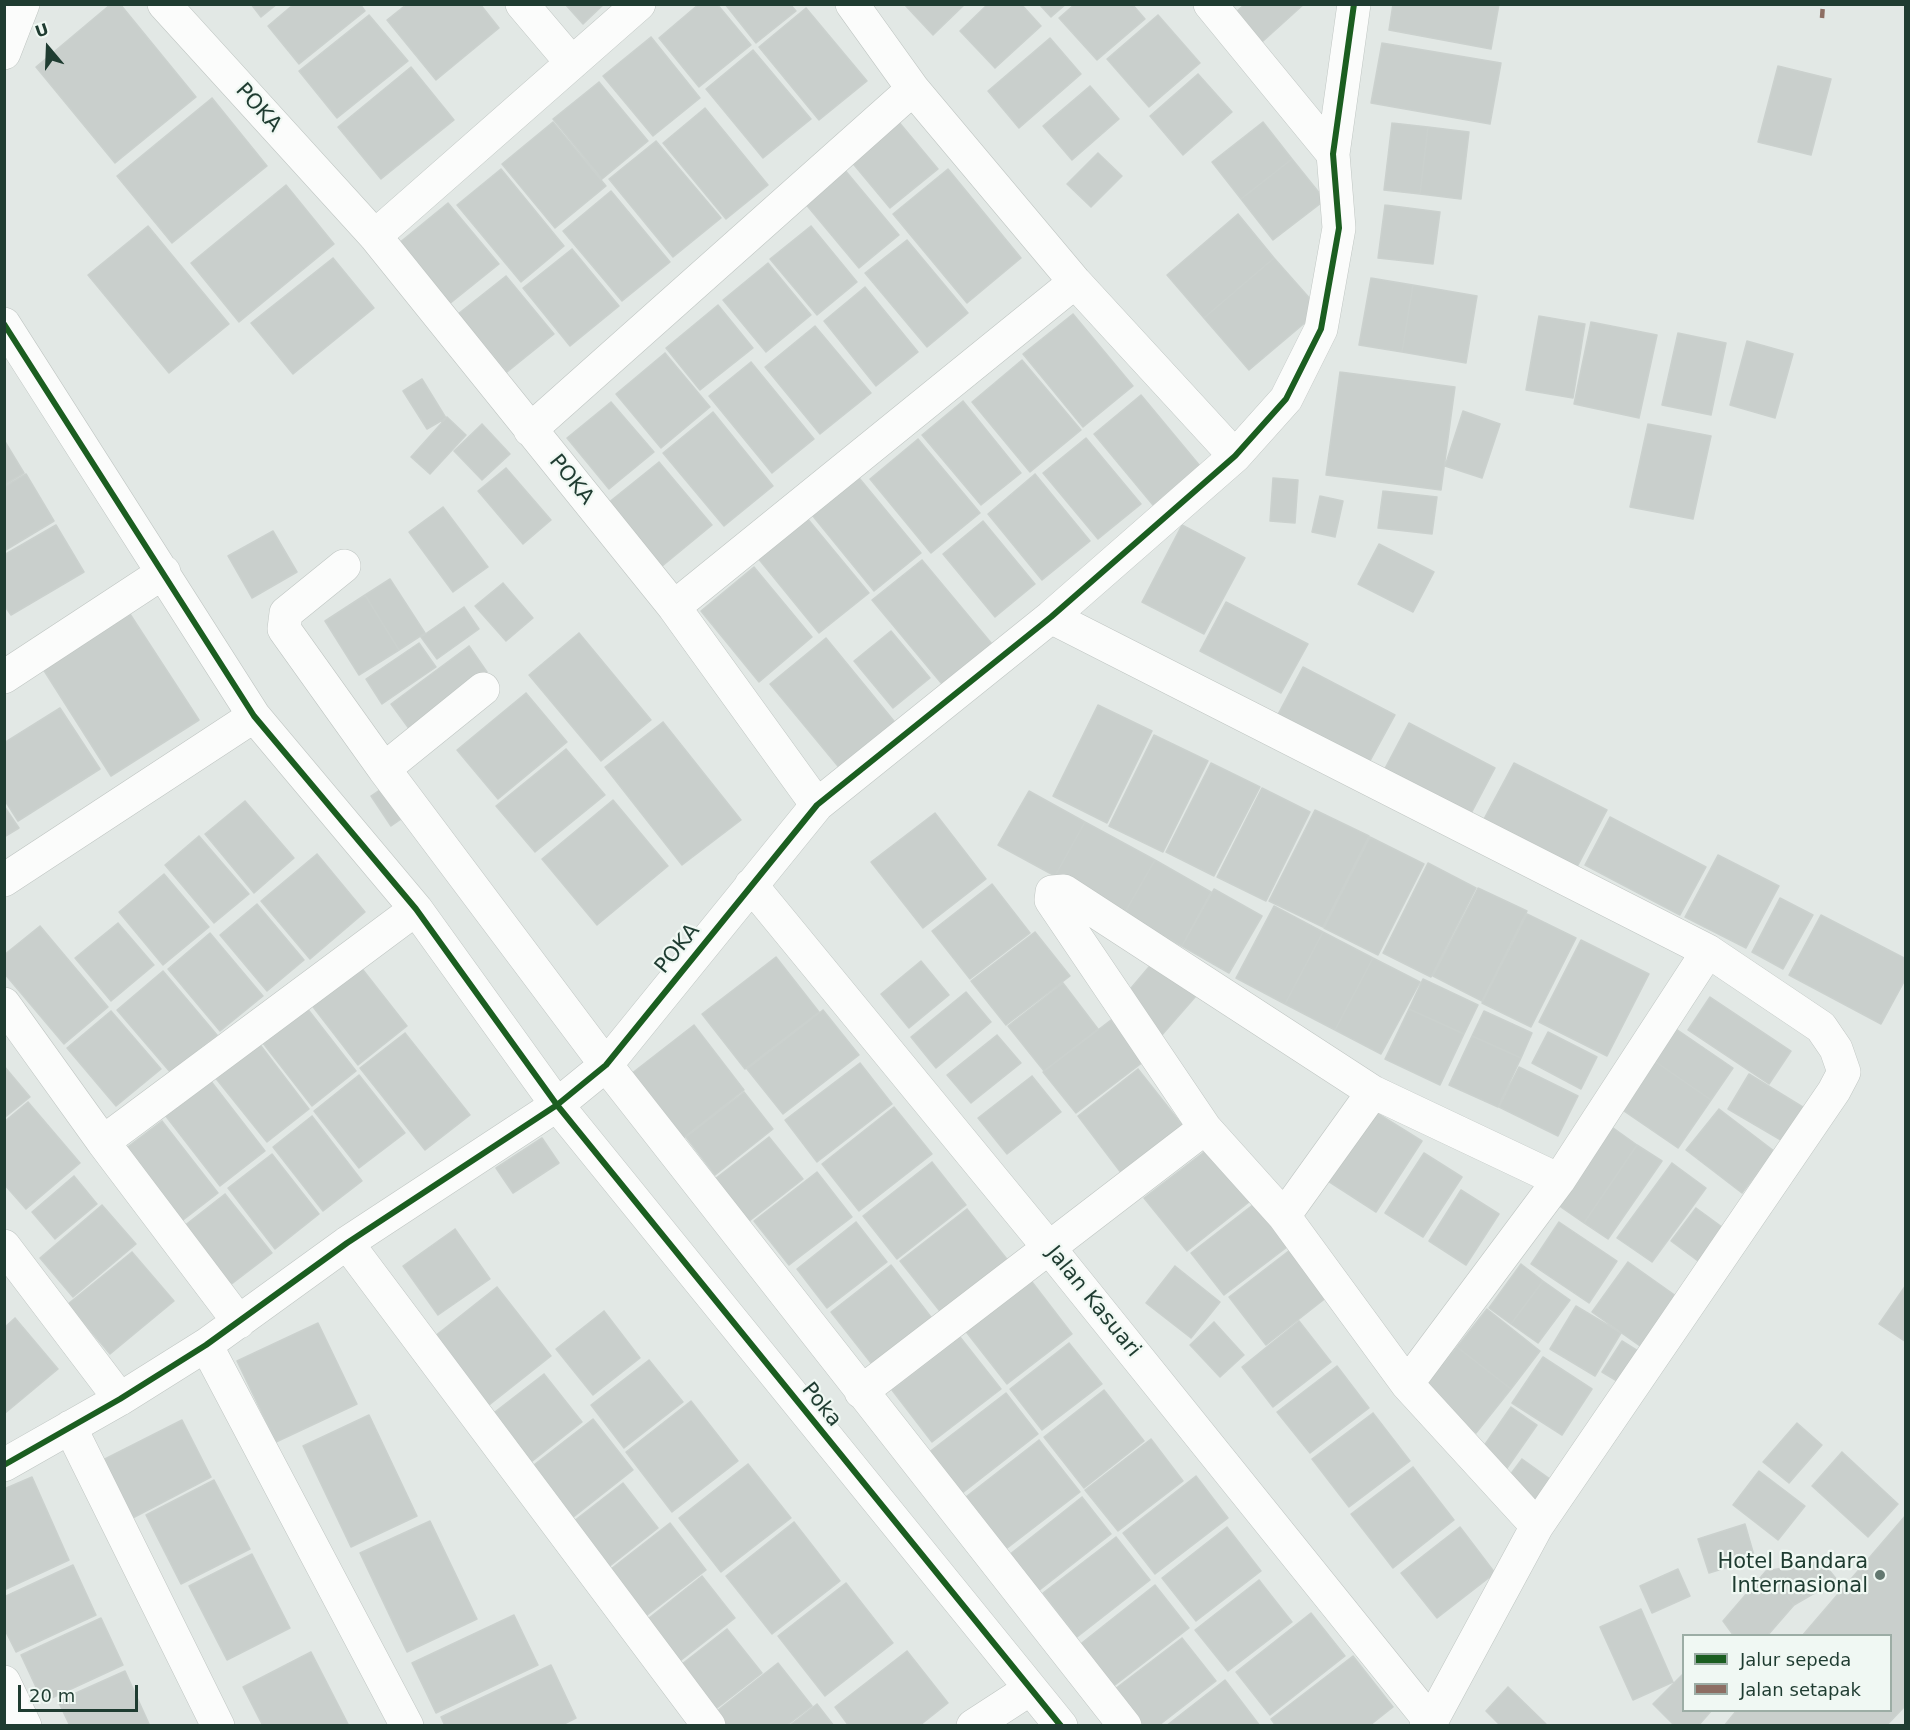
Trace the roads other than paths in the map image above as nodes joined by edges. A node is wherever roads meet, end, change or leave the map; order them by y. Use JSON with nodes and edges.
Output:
{"nodes":[{"id":1,"x":23,"y":4,"type":"edge"},
{"id":2,"x":164,"y":4,"type":"edge"},
{"id":3,"x":522,"y":4,"type":"edge"},
{"id":4,"x":639,"y":4,"type":"edge"},
{"id":5,"x":852,"y":4,"type":"edge"},
{"id":6,"x":1210,"y":4,"type":"edge"},
{"id":7,"x":1354,"y":4,"type":"edge"},
{"id":8,"x":4,"y":52,"type":"edge"},
{"id":9,"x":572,"y":63,"type":"junction"},
{"id":10,"x":913,"y":89,"type":"junction"},
{"id":11,"x":1334,"y":154,"type":"junction"},
{"id":12,"x":375,"y":236,"type":"junction"},
{"id":13,"x":1075,"y":282,"type":"junction"},
{"id":14,"x":4,"y":324,"type":"edge"},
{"id":15,"x":530,"y":430,"type":"junction"},
{"id":16,"x":1235,"y":456,"type":"junction"},
{"id":17,"x":344,"y":566,"type":"dead end"},
{"id":18,"x":164,"y":572,"type":"junction"},
{"id":19,"x":674,"y":607,"type":"junction"},
{"id":20,"x":1051,"y":617,"type":"junction"},
{"id":21,"x":4,"y":677,"type":"edge"},
{"id":22,"x":483,"y":688,"type":"dead end"},
{"id":23,"x":254,"y":716,"type":"junction"},
{"id":24,"x":384,"y":769,"type":"junction"},
{"id":25,"x":816,"y":805,"type":"junction"},
{"id":26,"x":4,"y":880,"type":"edge"},
{"id":27,"x":751,"y":885,"type":"junction"},
{"id":28,"x":416,"y":909,"type":"junction"},
{"id":29,"x":1708,"y":951,"type":"junction"},
{"id":30,"x":4,"y":1004,"type":"edge"},
{"id":31,"x":606,"y":1065,"type":"junction"},
{"id":32,"x":1373,"y":1092,"type":"junction"},
{"id":33,"x":557,"y":1105,"type":"junction"},
{"id":34,"x":1205,"y":1128,"type":"junction"},
{"id":35,"x":103,"y":1142,"type":"junction"},
{"id":36,"x":1559,"y":1180,"type":"junction"},
{"id":37,"x":1284,"y":1216,"type":"junction"},
{"id":38,"x":347,"y":1243,"type":"junction"},
{"id":39,"x":4,"y":1246,"type":"edge"},
{"id":40,"x":1050,"y":1249,"type":"junction"},
{"id":41,"x":239,"y":1322,"type":"junction"},
{"id":42,"x":206,"y":1345,"type":"junction"},
{"id":43,"x":1407,"y":1384,"type":"junction"},
{"id":44,"x":861,"y":1392,"type":"junction"},
{"id":45,"x":120,"y":1399,"type":"junction"},
{"id":46,"x":70,"y":1427,"type":"junction"},
{"id":47,"x":4,"y":1465,"type":"edge"},
{"id":48,"x":1537,"y":1526,"type":"junction"},
{"id":49,"x":632,"y":1624,"type":"junction"},
{"id":50,"x":4,"y":1682,"type":"edge"},
{"id":51,"x":1030,"y":1689,"type":"junction"},
{"id":52,"x":1429,"y":1724,"type":"edge"},
{"id":53,"x":25,"y":1725,"type":"edge"},
{"id":54,"x":218,"y":1725,"type":"edge"},
{"id":55,"x":407,"y":1725,"type":"edge"},
{"id":56,"x":680,"y":1725,"type":"edge"},
{"id":57,"x":709,"y":1725,"type":"edge"},
{"id":58,"x":973,"y":1725,"type":"edge"},
{"id":59,"x":1061,"y":1725,"type":"edge"},
{"id":60,"x":1125,"y":1725,"type":"edge"}],
"edges":[{"from":1,"to":8,"type":"street"},
{"from":2,"to":12,"type":"street","name":"POKA"},
{"from":3,"to":9,"type":"street"},
{"from":4,"to":9,"type":"street"},
{"from":5,"to":10,"type":"street"},
{"from":6,"to":11,"type":"street"},
{"from":7,"to":11,"type":"street"},
{"from":9,"to":12,"type":"street"},
{"from":10,"to":13,"type":"street"},
{"from":10,"to":15,"type":"street"},
{"from":11,"to":16,"type":"street"},
{"from":12,"to":15,"type":"street","name":"POKA"},
{"from":13,"to":16,"type":"street"},
{"from":13,"to":19,"type":"street"},
{"from":14,"to":18,"type":"street","name":"Poka"},
{"from":15,"to":19,"type":"street","name":"POKA"},
{"from":16,"to":20,"type":"street"},
{"from":17,"to":24,"type":"street"},
{"from":18,"to":21,"type":"street"},
{"from":18,"to":23,"type":"street","name":"Poka"},
{"from":19,"to":25,"type":"street","name":"POKA"},
{"from":20,"to":25,"type":"street"},
{"from":20,"to":29,"type":"street"},
{"from":22,"to":24,"type":"street"},
{"from":23,"to":26,"type":"street"},
{"from":23,"to":28,"type":"street","name":"Poka"},
{"from":24,"to":31,"type":"street"},
{"from":25,"to":27,"type":"street","name":"POKA"},
{"from":27,"to":31,"type":"street","name":"POKA"},
{"from":27,"to":40,"type":"street","name":"Jalan Kasuari"},
{"from":28,"to":33,"type":"street","name":"Poka"},
{"from":28,"to":35,"type":"street"},
{"from":29,"to":36,"type":"street"},
{"from":29,"to":48,"type":"street"},
{"from":30,"to":35,"type":"street"},
{"from":31,"to":33,"type":"street","name":"POKA"},
{"from":31,"to":44,"type":"street"},
{"from":32,"to":34,"type":"street"},
{"from":32,"to":36,"type":"street"},
{"from":32,"to":37,"type":"street"},
{"from":33,"to":38,"type":"street","name":"POKA"},
{"from":33,"to":51,"type":"street","name":"Poka"},
{"from":34,"to":37,"type":"street"},
{"from":34,"to":40,"type":"street"},
{"from":35,"to":41,"type":"street"},
{"from":36,"to":43,"type":"street"},
{"from":37,"to":43,"type":"street"},
{"from":38,"to":41,"type":"street","name":"POKA"},
{"from":38,"to":49,"type":"street"},
{"from":39,"to":45,"type":"street"},
{"from":40,"to":44,"type":"street"},
{"from":40,"to":52,"type":"street","name":"Jalan Kasuari"},
{"from":41,"to":42,"type":"street","name":"POKA"},
{"from":42,"to":45,"type":"street","name":"POKA"},
{"from":42,"to":55,"type":"street"},
{"from":43,"to":48,"type":"street"},
{"from":44,"to":60,"type":"street"},
{"from":45,"to":46,"type":"street","name":"POKA"},
{"from":46,"to":47,"type":"street","name":"POKA"},
{"from":46,"to":54,"type":"street"},
{"from":48,"to":52,"type":"street"},
{"from":49,"to":56,"type":"street"},
{"from":49,"to":57,"type":"street"},
{"from":50,"to":53,"type":"street"},
{"from":51,"to":58,"type":"street"},
{"from":51,"to":59,"type":"street","name":"Poka"}]}
